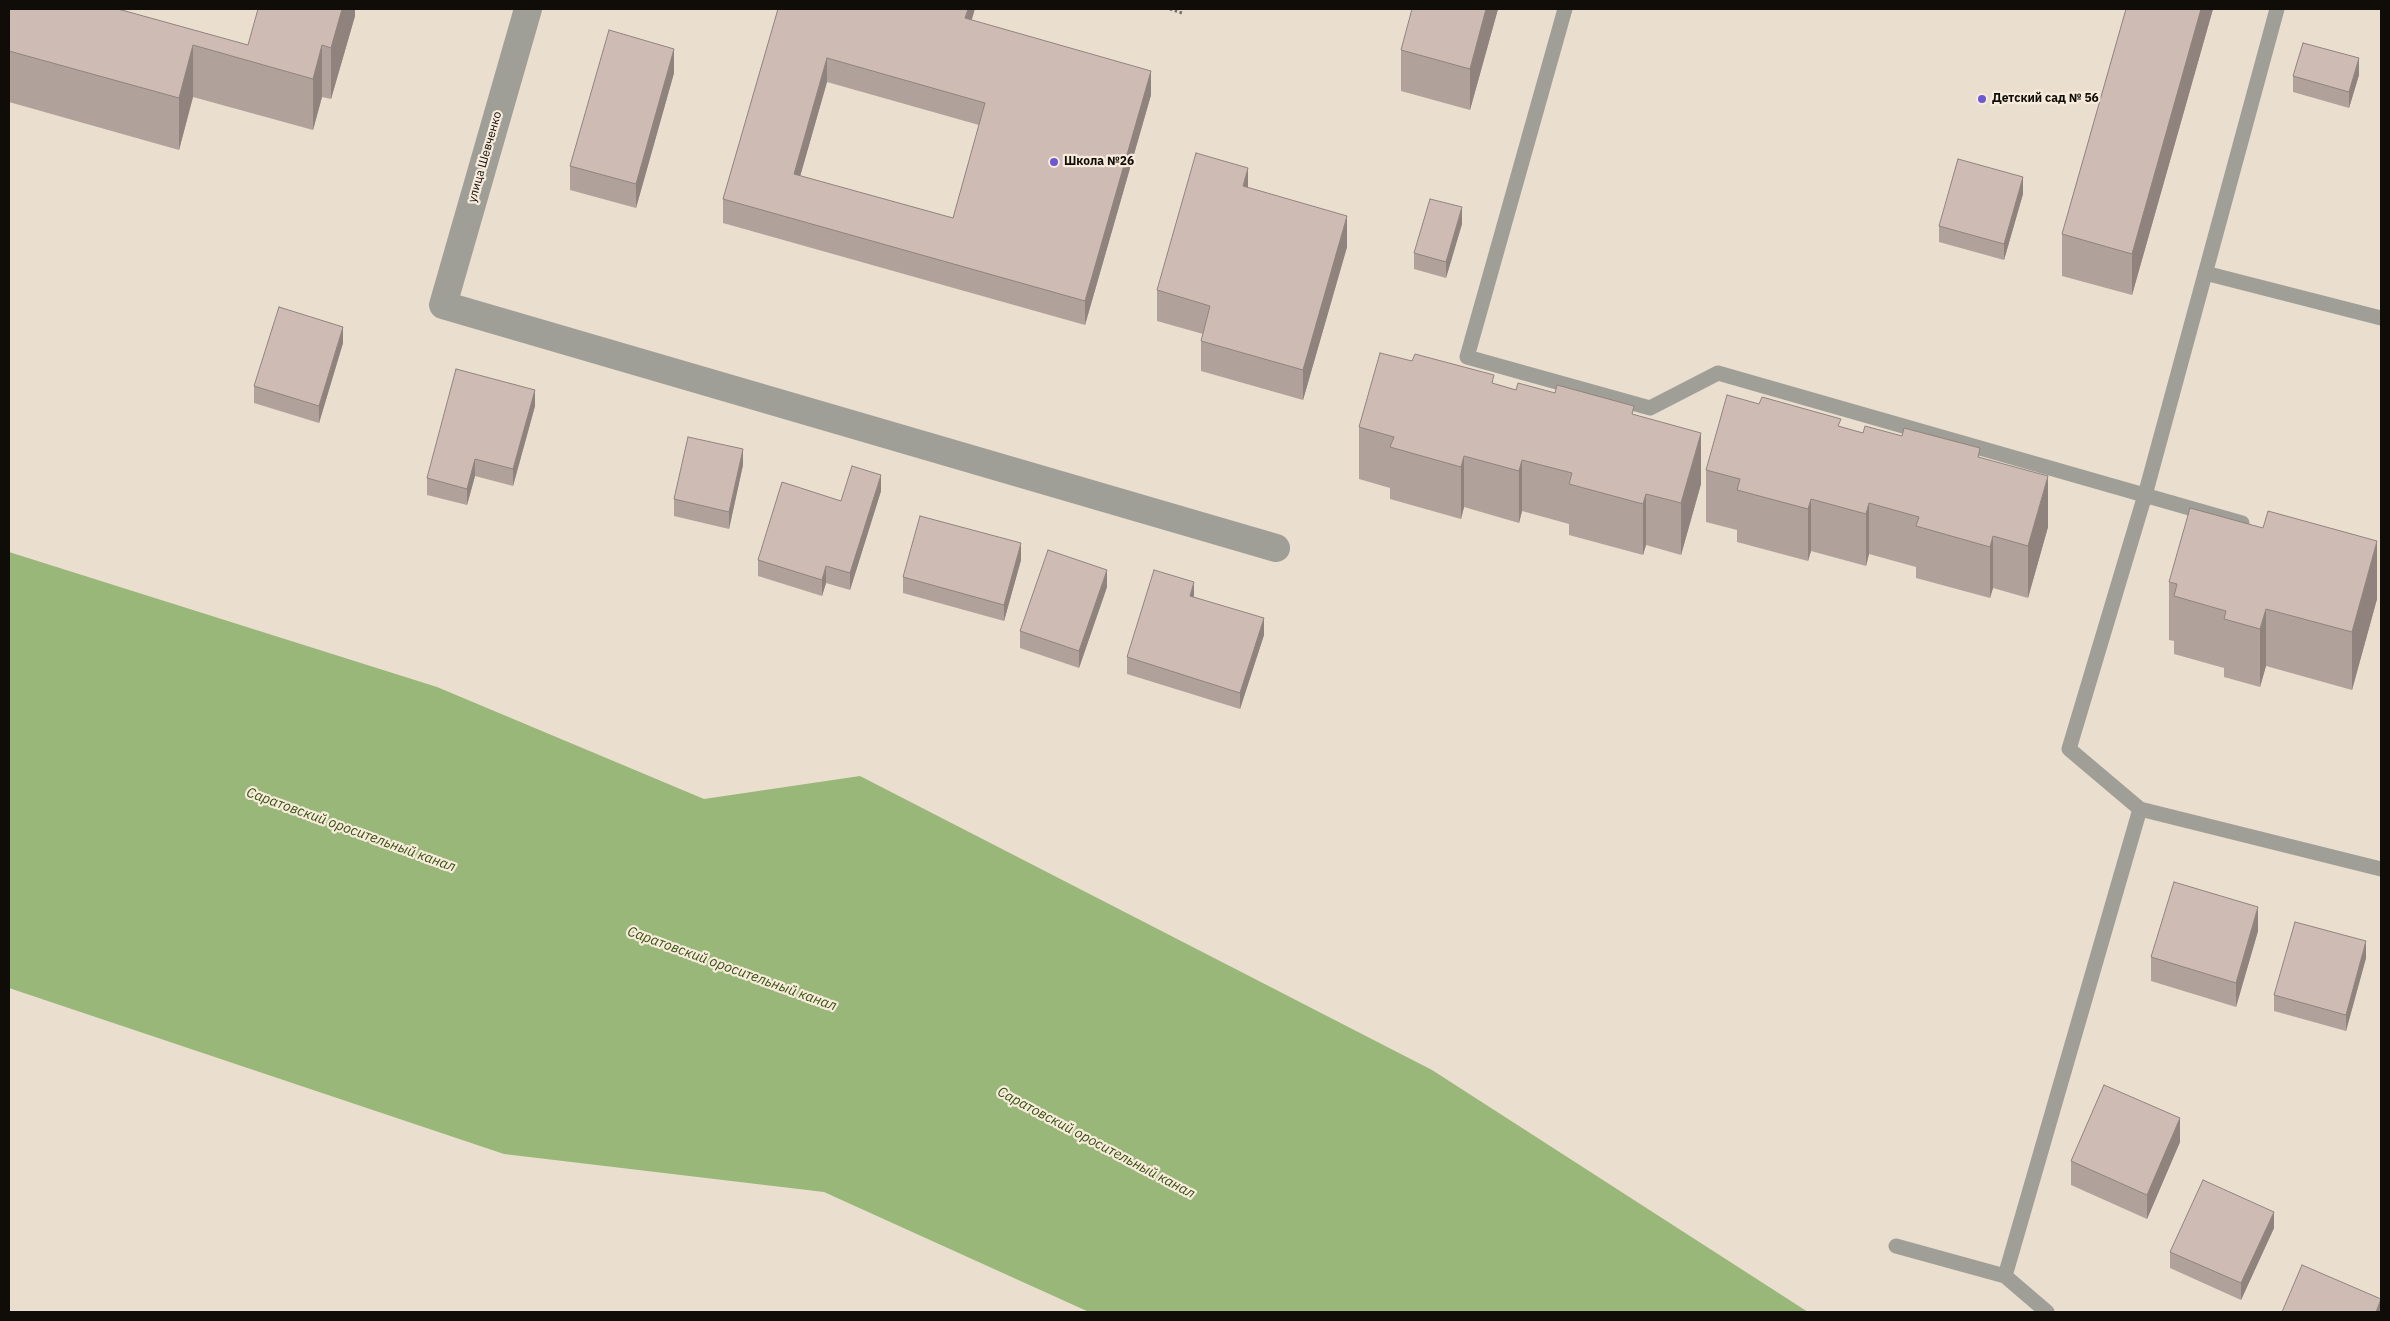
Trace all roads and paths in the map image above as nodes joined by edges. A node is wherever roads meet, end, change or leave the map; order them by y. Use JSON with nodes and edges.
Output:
{"nodes":[{"id":1,"x":528,"y":9,"type":"edge"},
{"id":2,"x":1170,"y":9,"type":"edge"},
{"id":3,"x":1565,"y":9,"type":"edge"},
{"id":4,"x":2277,"y":9,"type":"edge"},
{"id":5,"x":1182,"y":13,"type":"dead end"},
{"id":6,"x":2205,"y":272,"type":"junction"},
{"id":7,"x":2381,"y":318,"type":"edge"},
{"id":8,"x":2145,"y":495,"type":"junction"},
{"id":9,"x":2256,"y":527,"type":"edge"},
{"id":10,"x":1276,"y":548,"type":"dead end"},
{"id":11,"x":2140,"y":809,"type":"junction"},
{"id":12,"x":2381,"y":869,"type":"edge"},
{"id":13,"x":1896,"y":1246,"type":"dead end"},
{"id":14,"x":2005,"y":1276,"type":"junction"},
{"id":15,"x":2046,"y":1312,"type":"edge"}],
"edges":[{"from":1,"to":10,"type":"street","name":"улица Шевченко"},
{"from":2,"to":5,"type":"path"},
{"from":3,"to":8,"type":"lane"},
{"from":4,"to":6,"type":"lane"},
{"from":6,"to":7,"type":"lane"},
{"from":6,"to":8,"type":"lane"},
{"from":8,"to":9,"type":"lane"},
{"from":8,"to":11,"type":"lane"},
{"from":11,"to":12,"type":"lane"},
{"from":11,"to":14,"type":"lane"},
{"from":13,"to":14,"type":"lane"},
{"from":14,"to":15,"type":"lane"}]}
